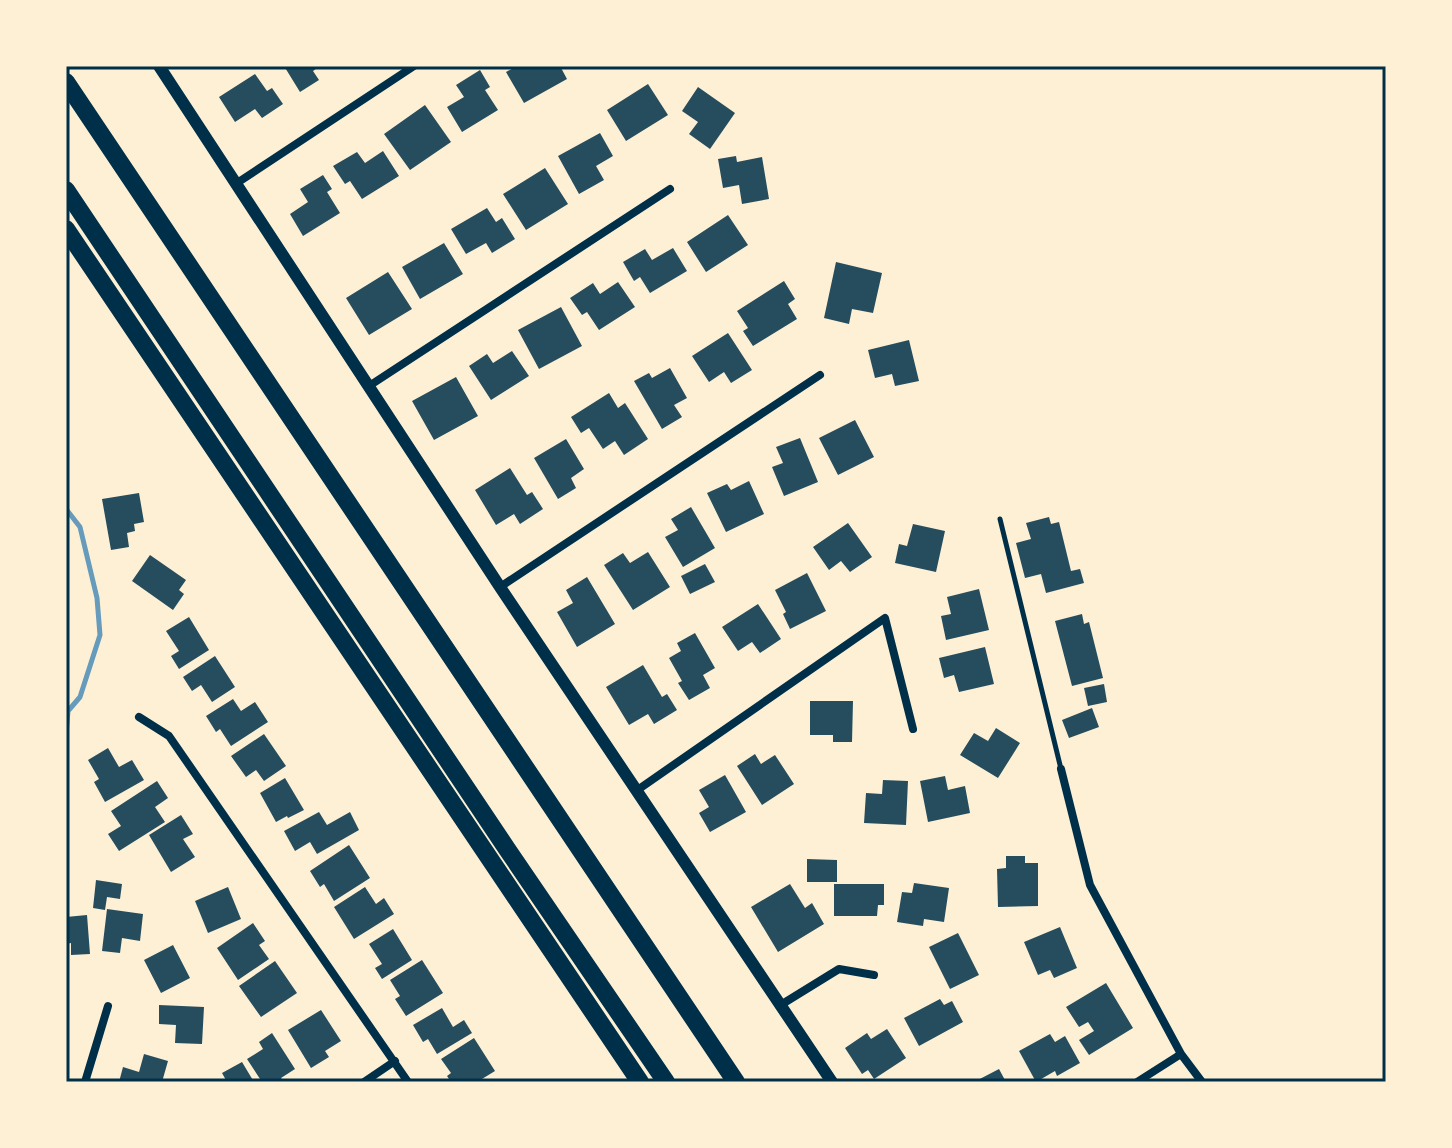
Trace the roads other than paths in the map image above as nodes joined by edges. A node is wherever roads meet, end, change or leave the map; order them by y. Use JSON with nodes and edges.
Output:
{"nodes":[{"id":1,"x":159,"y":66,"type":"edge"},
{"id":2,"x":414,"y":66,"type":"edge"},
{"id":3,"x":66,"y":82,"type":"edge"},
{"id":4,"x":237,"y":183,"type":"junction"},
{"id":5,"x":670,"y":189,"type":"dead end"},
{"id":6,"x":66,"y":190,"type":"edge"},
{"id":7,"x":66,"y":229,"type":"edge"},
{"id":8,"x":820,"y":375,"type":"dead end"},
{"id":9,"x":369,"y":386,"type":"junction"},
{"id":10,"x":1000,"y":519,"type":"dead end"},
{"id":11,"x":500,"y":587,"type":"junction"},
{"id":12,"x":139,"y":717,"type":"dead end"},
{"id":13,"x":913,"y":729,"type":"dead end"},
{"id":14,"x":1061,"y":769,"type":"joint"},
{"id":15,"x":636,"y":791,"type":"junction"},
{"id":16,"x":874,"y":975,"type":"dead end"},
{"id":17,"x":108,"y":1006,"type":"dead end"},
{"id":18,"x":779,"y":1006,"type":"junction"},
{"id":19,"x":1181,"y":1054,"type":"junction"},
{"id":20,"x":395,"y":1061,"type":"junction"},
{"id":21,"x":85,"y":1082,"type":"edge"},
{"id":22,"x":364,"y":1082,"type":"edge"},
{"id":23,"x":408,"y":1082,"type":"edge"},
{"id":24,"x":640,"y":1082,"type":"edge"},
{"id":25,"x":666,"y":1082,"type":"edge"},
{"id":26,"x":736,"y":1082,"type":"edge"},
{"id":27,"x":832,"y":1082,"type":"edge"},
{"id":28,"x":1137,"y":1082,"type":"edge"},
{"id":29,"x":1202,"y":1082,"type":"edge"}],
"edges":[{"from":1,"to":4,"type":"street"},
{"from":2,"to":4,"type":"street"},
{"from":3,"to":26,"type":"highway"},
{"from":4,"to":9,"type":"street"},
{"from":5,"to":9,"type":"street"},
{"from":6,"to":25,"type":"highway"},
{"from":7,"to":24,"type":"highway"},
{"from":8,"to":11,"type":"street"},
{"from":9,"to":11,"type":"street"},
{"from":10,"to":14,"type":"lane"},
{"from":11,"to":15,"type":"street"},
{"from":12,"to":20,"type":"street"},
{"from":13,"to":15,"type":"street"},
{"from":14,"to":19,"type":"street"},
{"from":15,"to":18,"type":"street"},
{"from":16,"to":18,"type":"street"},
{"from":17,"to":21,"type":"street"},
{"from":18,"to":27,"type":"street"},
{"from":19,"to":28,"type":"street"},
{"from":19,"to":29,"type":"street"},
{"from":20,"to":22,"type":"street"},
{"from":20,"to":23,"type":"street"}]}
